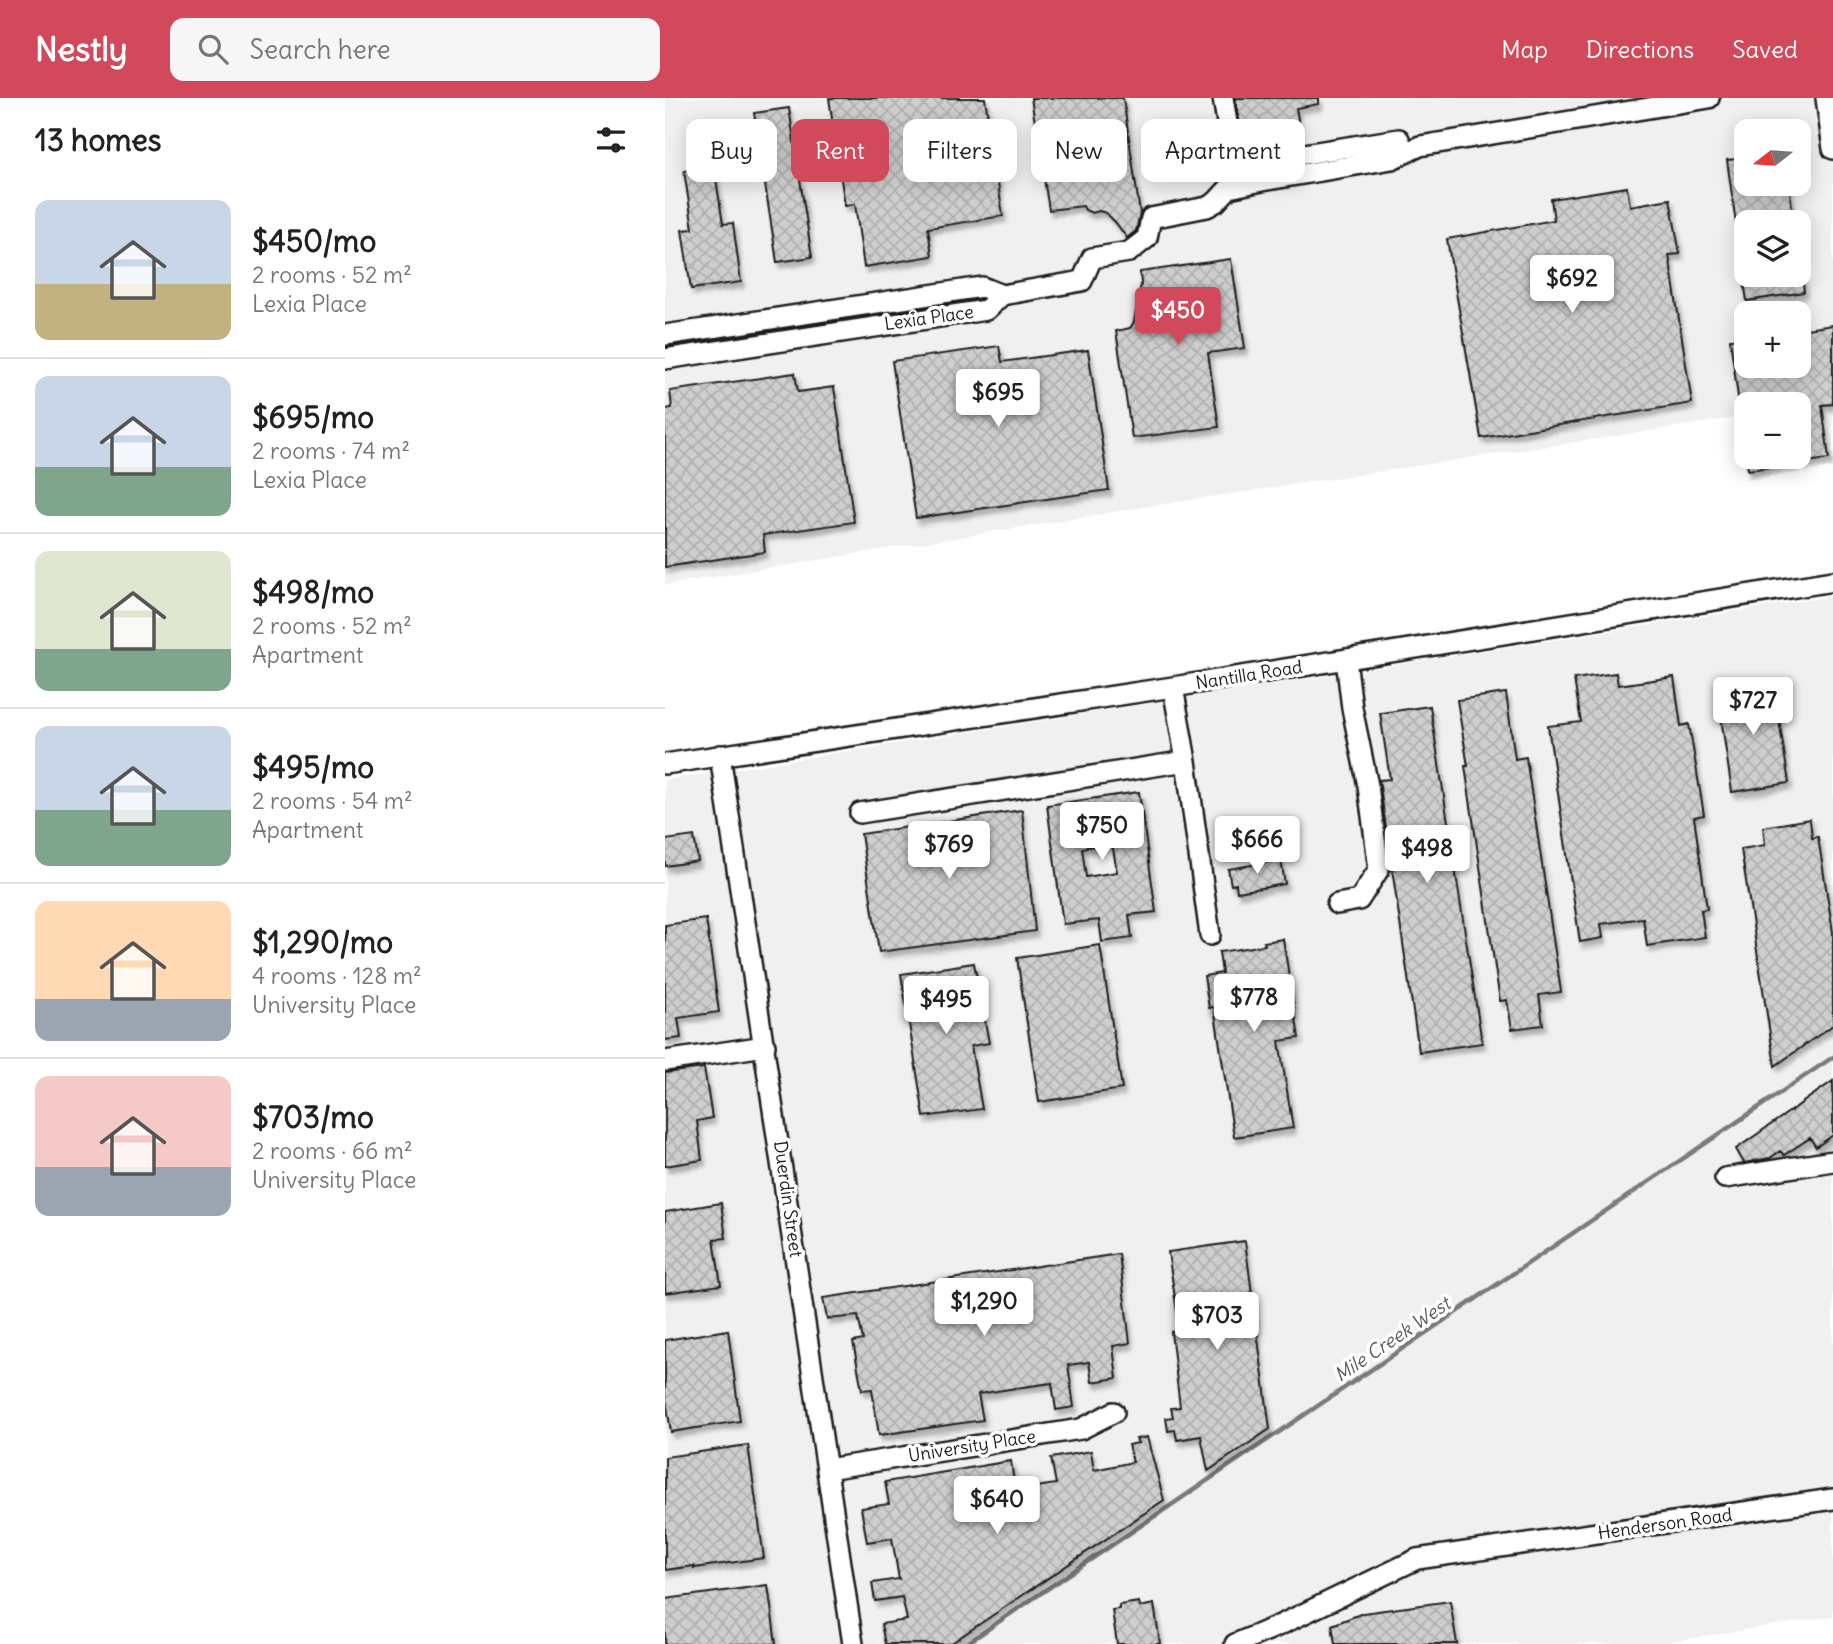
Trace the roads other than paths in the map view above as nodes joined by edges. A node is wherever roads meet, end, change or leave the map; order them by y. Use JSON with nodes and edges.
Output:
{"nodes":[{"id":1,"x":1223,"y":98,"type":"edge"},
{"id":2,"x":1709,"y":98,"type":"edge"},
{"id":3,"x":1826,"y":98,"type":"edge"},
{"id":4,"x":1640,"y":104,"type":"edge"},
{"id":5,"x":1833,"y":149,"type":"edge"},
{"id":6,"x":1405,"y":153,"type":"junction"},
{"id":7,"x":1002,"y":295,"type":"junction"},
{"id":8,"x":847,"y":307,"type":"junction"},
{"id":9,"x":743,"y":323,"type":"junction"},
{"id":10,"x":851,"y":330,"type":"junction"},
{"id":11,"x":665,"y":335,"type":"edge"},
{"id":12,"x":747,"y":346,"type":"junction"},
{"id":13,"x":665,"y":359,"type":"edge"},
{"id":14,"x":1833,"y":580,"type":"edge"},
{"id":15,"x":1346,"y":659,"type":"junction"},
{"id":16,"x":1173,"y":687,"type":"junction"},
{"id":17,"x":720,"y":754,"type":"junction"},
{"id":18,"x":1186,"y":761,"type":"junction"},
{"id":19,"x":665,"y":764,"type":"edge"},
{"id":20,"x":860,"y":813,"type":"dead end"},
{"id":21,"x":1338,"y":904,"type":"dead end"},
{"id":22,"x":1210,"y":934,"type":"dead end"},
{"id":23,"x":765,"y":1046,"type":"junction"},
{"id":24,"x":665,"y":1061,"type":"edge"},
{"id":25,"x":1833,"y":1161,"type":"edge"},
{"id":26,"x":1725,"y":1178,"type":"dead end"},
{"id":27,"x":1114,"y":1412,"type":"dead end"},
{"id":28,"x":827,"y":1469,"type":"junction"},
{"id":29,"x":1833,"y":1499,"type":"edge"},
{"id":30,"x":853,"y":1644,"type":"edge"},
{"id":31,"x":1235,"y":1644,"type":"edge"}],
"edges":[{"from":1,"to":6,"type":"street"},
{"from":2,"to":4,"type":"street"},
{"from":3,"to":5,"type":"street"},
{"from":4,"to":6,"type":"street"},
{"from":6,"to":7,"type":"street","name":"Lexia Place"},
{"from":7,"to":8,"type":"street","name":"Lexia Place"},
{"from":7,"to":10,"type":"street","name":"Lexia Place"},
{"from":8,"to":9,"type":"street","name":"Lexia Place"},
{"from":8,"to":10,"type":"street"},
{"from":9,"to":11,"type":"street","name":"Lexia Place"},
{"from":9,"to":12,"type":"street"},
{"from":10,"to":12,"type":"street","name":"Lexia Place"},
{"from":12,"to":13,"type":"street","name":"Lexia Place"},
{"from":14,"to":15,"type":"street","name":"Nantilla Road"},
{"from":15,"to":16,"type":"street","name":"Nantilla Road"},
{"from":15,"to":21,"type":"street"},
{"from":16,"to":17,"type":"street","name":"Nantilla Road"},
{"from":16,"to":18,"type":"street"},
{"from":17,"to":19,"type":"street","name":"Nantilla Road"},
{"from":17,"to":23,"type":"street","name":"Duerdin Street"},
{"from":18,"to":20,"type":"street"},
{"from":18,"to":22,"type":"street"},
{"from":23,"to":24,"type":"street"},
{"from":23,"to":28,"type":"street","name":"Duerdin Street"},
{"from":25,"to":26,"type":"street"},
{"from":27,"to":28,"type":"street","name":"University Place"},
{"from":28,"to":30,"type":"street","name":"Duerdin Street"},
{"from":29,"to":31,"type":"street","name":"Henderson Road"}]}
